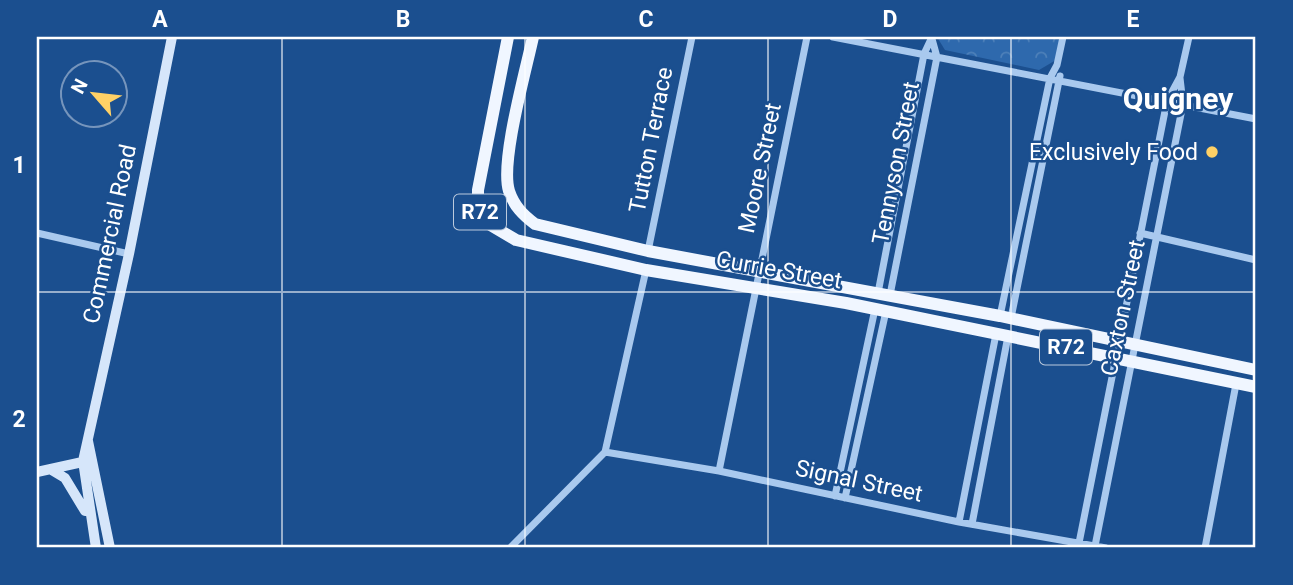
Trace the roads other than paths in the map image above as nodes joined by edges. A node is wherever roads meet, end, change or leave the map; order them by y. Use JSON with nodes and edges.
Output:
{"nodes":[{"id":1,"x":172,"y":37,"type":"edge"},
{"id":2,"x":508,"y":37,"type":"edge"},
{"id":3,"x":533,"y":37,"type":"edge"},
{"id":4,"x":691,"y":37,"type":"edge"},
{"id":5,"x":807,"y":37,"type":"edge"},
{"id":6,"x":834,"y":37,"type":"edge"},
{"id":7,"x":1063,"y":37,"type":"edge"},
{"id":8,"x":1189,"y":37,"type":"edge"},
{"id":9,"x":932,"y":38,"type":"edge"},
{"id":10,"x":924,"y":54,"type":"junction"},
{"id":11,"x":937,"y":57,"type":"junction"},
{"id":12,"x":1057,"y":65,"type":"junction"},
{"id":13,"x":1180,"y":77,"type":"junction"},
{"id":14,"x":1050,"y":78,"type":"junction"},
{"id":15,"x":1061,"y":80,"type":"junction"},
{"id":16,"x":1167,"y":101,"type":"junction"},
{"id":17,"x":1183,"y":104,"type":"junction"},
{"id":18,"x":1256,"y":120,"type":"edge"},
{"id":19,"x":37,"y":233,"type":"edge"},
{"id":20,"x":1140,"y":233,"type":"junction"},
{"id":21,"x":1158,"y":237,"type":"junction"},
{"id":22,"x":648,"y":251,"type":"junction"},
{"id":23,"x":129,"y":254,"type":"junction"},
{"id":24,"x":1256,"y":260,"type":"edge"},
{"id":25,"x":646,"y":270,"type":"junction"},
{"id":26,"x":758,"y":271,"type":"junction"},
{"id":27,"x":755,"y":286,"type":"junction"},
{"id":28,"x":884,"y":294,"type":"junction"},
{"id":29,"x":881,"y":310,"type":"junction"},
{"id":30,"x":1005,"y":317,"type":"junction"},
{"id":31,"x":1002,"y":334,"type":"junction"},
{"id":32,"x":1118,"y":340,"type":"junction"},
{"id":33,"x":1136,"y":344,"type":"junction"},
{"id":34,"x":1114,"y":357,"type":"junction"},
{"id":35,"x":1132,"y":360,"type":"junction"},
{"id":36,"x":1256,"y":370,"type":"edge"},
{"id":37,"x":1236,"y":384,"type":"junction"},
{"id":38,"x":1256,"y":387,"type":"edge"},
{"id":39,"x":605,"y":452,"type":"junction"},
{"id":40,"x":88,"y":461,"type":"junction"},
{"id":41,"x":50,"y":469,"type":"junction"},
{"id":42,"x":37,"y":471,"type":"edge"},
{"id":43,"x":719,"y":471,"type":"junction"},
{"id":44,"x":835,"y":496,"type":"junction"},
{"id":45,"x":845,"y":498,"type":"junction"},
{"id":46,"x":959,"y":522,"type":"junction"},
{"id":47,"x":90,"y":524,"type":"junction"},
{"id":48,"x":972,"y":524,"type":"junction"},
{"id":49,"x":1079,"y":543,"type":"junction"},
{"id":50,"x":1095,"y":546,"type":"junction"},
{"id":51,"x":96,"y":548,"type":"edge"},
{"id":52,"x":110,"y":548,"type":"edge"},
{"id":53,"x":510,"y":548,"type":"edge"},
{"id":54,"x":1106,"y":548,"type":"edge"},
{"id":55,"x":1205,"y":548,"type":"edge"}],
"edges":[{"from":1,"to":23,"type":"street","name":"Commercial Road"},
{"from":2,"to":25,"type":"main road","name":"Currie Street","number":"R72"},
{"from":3,"to":22,"type":"main road","name":"Currie Street","number":"R72"},
{"from":4,"to":22,"type":"street","name":"Tutton Terrace"},
{"from":5,"to":26,"type":"street","name":"Moore Street"},
{"from":6,"to":10,"type":"street"},
{"from":7,"to":12,"type":"street"},
{"from":8,"to":13,"type":"street","name":"Caxton Street"},
{"from":9,"to":10,"type":"street","name":"Tennyson Street"},
{"from":9,"to":11,"type":"street","name":"Tennyson Street"},
{"from":10,"to":11,"type":"street"},
{"from":10,"to":28,"type":"street","name":"Tennyson Street"},
{"from":11,"to":14,"type":"street"},
{"from":11,"to":28,"type":"street","name":"Tennyson Street"},
{"from":12,"to":14,"type":"street"},
{"from":12,"to":15,"type":"street"},
{"from":13,"to":16,"type":"street","name":"Caxton Street"},
{"from":13,"to":17,"type":"street","name":"Caxton Street"},
{"from":14,"to":15,"type":"street"},
{"from":14,"to":30,"type":"street"},
{"from":15,"to":16,"type":"street"},
{"from":15,"to":30,"type":"street"},
{"from":16,"to":17,"type":"street"},
{"from":16,"to":20,"type":"street","name":"Caxton Street"},
{"from":17,"to":18,"type":"street"},
{"from":17,"to":21,"type":"street","name":"Caxton Street"},
{"from":19,"to":23,"type":"street"},
{"from":20,"to":21,"type":"street"},
{"from":20,"to":32,"type":"street","name":"Caxton Street"},
{"from":21,"to":24,"type":"street"},
{"from":21,"to":33,"type":"street","name":"Caxton Street"},
{"from":22,"to":26,"type":"main road","name":"Currie Street","number":"R72"},
{"from":23,"to":40,"type":"street","name":"Commercial Road"},
{"from":25,"to":27,"type":"main road","name":"Currie Street","number":"R72"},
{"from":25,"to":39,"type":"street"},
{"from":26,"to":27,"type":"street","name":"Moore Street"},
{"from":26,"to":28,"type":"main road","name":"Currie Street","number":"R72"},
{"from":27,"to":29,"type":"main road","name":"Currie Street","number":"R72"},
{"from":27,"to":43,"type":"street","name":"Moore Street"},
{"from":28,"to":30,"type":"main road","name":"Currie Street","number":"R72"},
{"from":29,"to":31,"type":"main road","name":"Currie Street","number":"R72"},
{"from":29,"to":44,"type":"street"},
{"from":29,"to":45,"type":"street"},
{"from":30,"to":32,"type":"main road","name":"Currie Street","number":"R72"},
{"from":31,"to":34,"type":"main road","name":"Currie Street","number":"R72"},
{"from":31,"to":46,"type":"street"},
{"from":31,"to":48,"type":"street"},
{"from":32,"to":33,"type":"main road","name":"Currie Street","number":"R72"},
{"from":32,"to":34,"type":"street","name":"Caxton Street"},
{"from":33,"to":35,"type":"street","name":"Caxton Street"},
{"from":33,"to":36,"type":"main road","name":"Currie Street","number":"R72"},
{"from":34,"to":35,"type":"main road","name":"Currie Street","number":"R72"},
{"from":34,"to":49,"type":"street","name":"Caxton Street"},
{"from":35,"to":37,"type":"main road","name":"Currie Street","number":"R72"},
{"from":35,"to":50,"type":"street","name":"Caxton Street"},
{"from":37,"to":38,"type":"main road","name":"Currie Street","number":"R72"},
{"from":37,"to":55,"type":"street"},
{"from":39,"to":43,"type":"street","name":"Signal Street"},
{"from":39,"to":53,"type":"street"},
{"from":40,"to":41,"type":"street"},
{"from":40,"to":47,"type":"street","name":"Commercial Road"},
{"from":40,"to":52,"type":"street","name":"Commercial Road"},
{"from":41,"to":42,"type":"street"},
{"from":41,"to":47,"type":"street"},
{"from":43,"to":44,"type":"street","name":"Signal Street"},
{"from":44,"to":45,"type":"street","name":"Signal Street"},
{"from":45,"to":46,"type":"street","name":"Signal Street"},
{"from":46,"to":48,"type":"street","name":"Signal Street"},
{"from":47,"to":51,"type":"street","name":"Commercial Road"},
{"from":48,"to":49,"type":"street","name":"Signal Street"},
{"from":49,"to":50,"type":"street","name":"Signal Street"},
{"from":50,"to":54,"type":"street","name":"Signal Street"}]}
